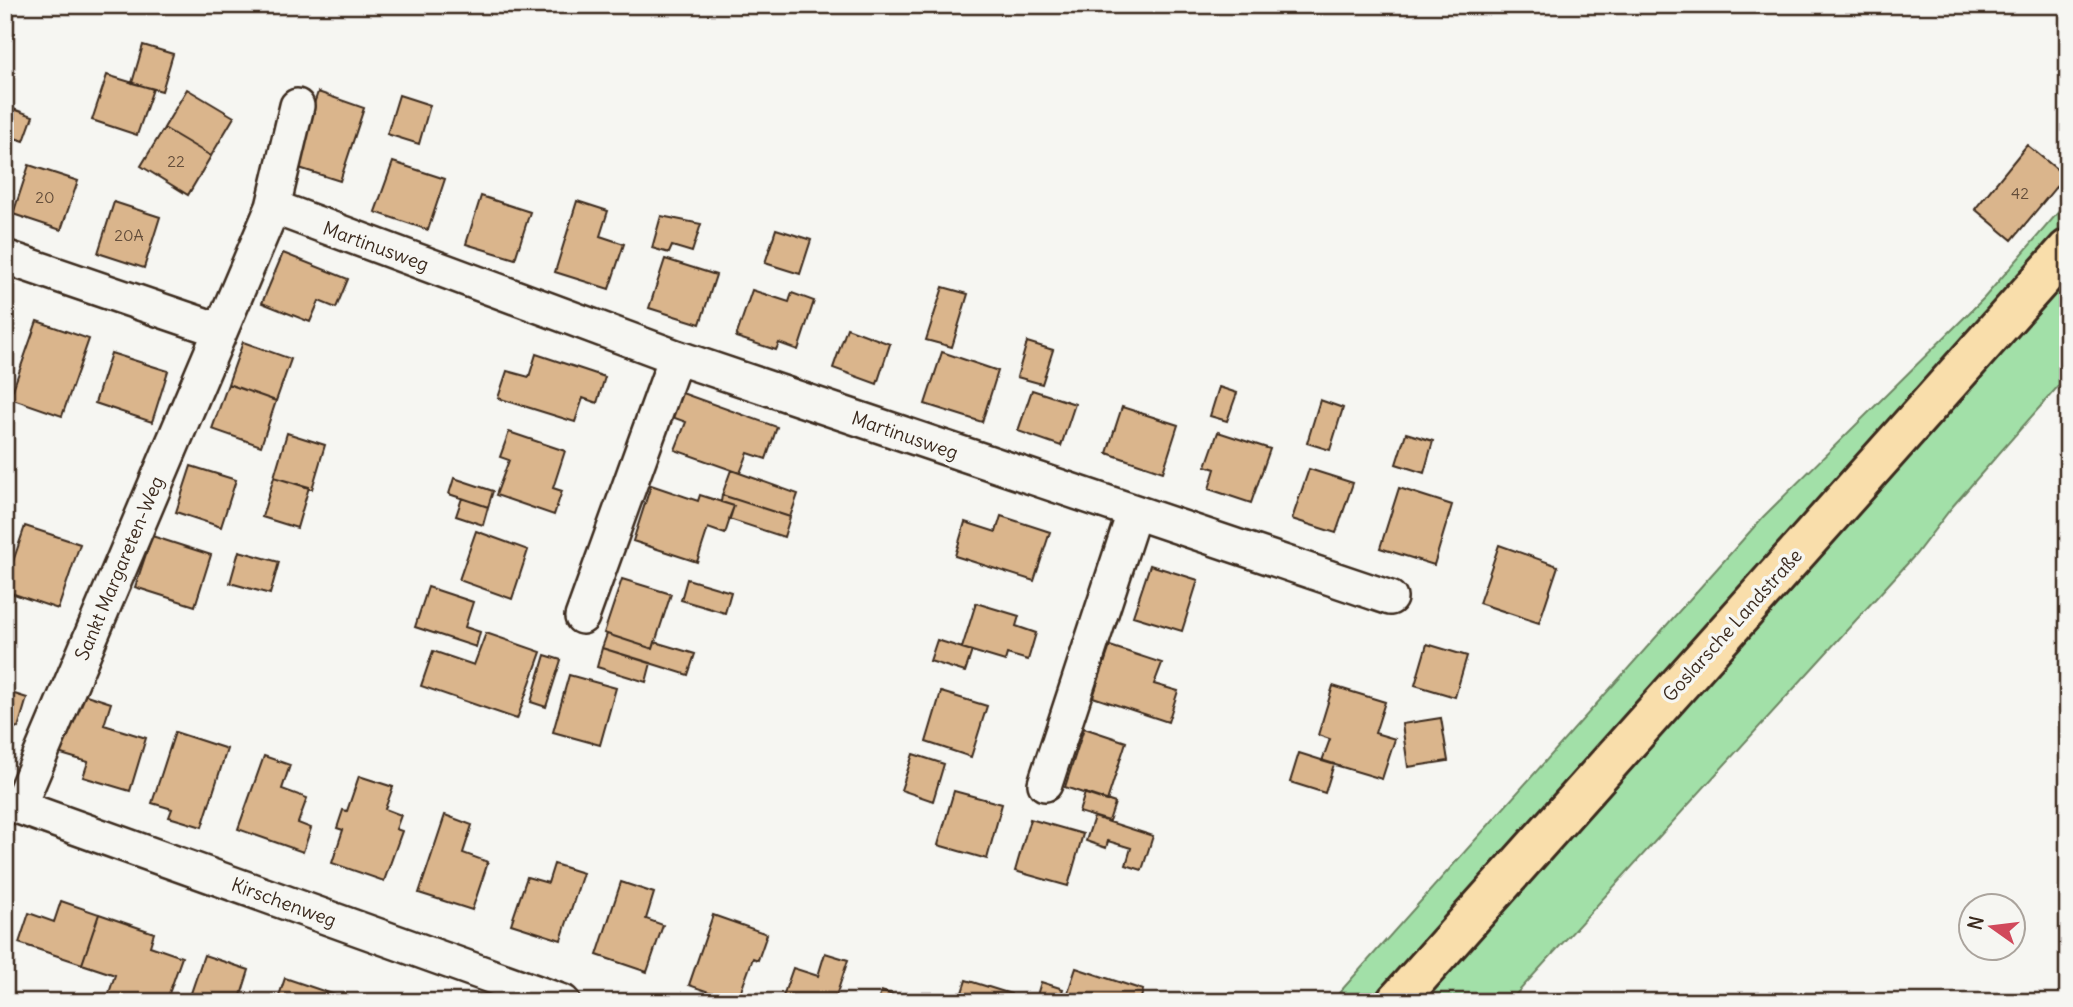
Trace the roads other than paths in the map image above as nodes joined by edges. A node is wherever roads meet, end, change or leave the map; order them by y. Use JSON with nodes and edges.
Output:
{"nodes":[{"id":1,"x":297,"y":106,"type":"dead end"},
{"id":2,"x":273,"y":207,"type":"junction"},
{"id":3,"x":2068,"y":249,"type":"edge"},
{"id":4,"x":5,"y":257,"type":"edge"},
{"id":5,"x":219,"y":330,"type":"junction"},
{"id":6,"x":676,"y":357,"type":"junction"},
{"id":7,"x":1134,"y":513,"type":"junction"},
{"id":8,"x":1390,"y":598,"type":"dead end"},
{"id":9,"x":582,"y":617,"type":"dead end"},
{"id":10,"x":1045,"y":784,"type":"dead end"},
{"id":11,"x":12,"y":804,"type":"edge"},
{"id":12,"x":563,"y":1002,"type":"edge"},
{"id":13,"x":1396,"y":1002,"type":"edge"}],
"edges":[{"from":1,"to":2,"type":"street","name":"Sankt Margareten-Weg"},
{"from":2,"to":5,"type":"street","name":"Sankt Margareten-Weg"},
{"from":2,"to":6,"type":"street","name":"Martinusweg"},
{"from":3,"to":13,"type":"main road","name":"Goslarsche Landstraße"},
{"from":4,"to":5,"type":"street"},
{"from":5,"to":11,"type":"street","name":"Sankt Margareten-Weg"},
{"from":6,"to":7,"type":"street","name":"Martinusweg"},
{"from":6,"to":9,"type":"street"},
{"from":7,"to":8,"type":"street","name":"Martinusweg"},
{"from":7,"to":10,"type":"street"},
{"from":11,"to":12,"type":"street","name":"Kirschenweg"}]}
